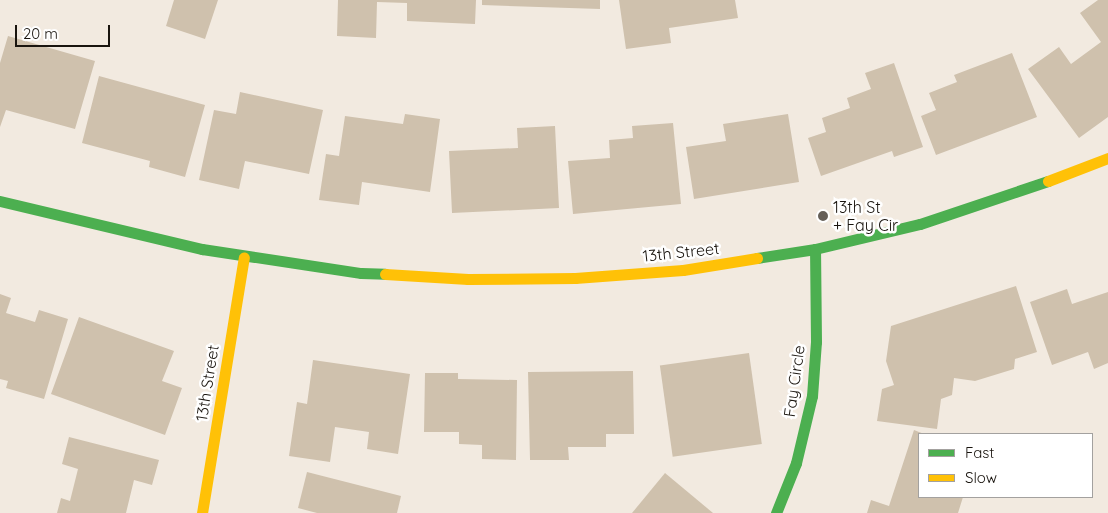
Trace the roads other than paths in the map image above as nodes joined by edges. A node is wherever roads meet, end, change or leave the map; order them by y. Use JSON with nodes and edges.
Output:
{"nodes":[{"id":1,"x":1108,"y":158,"type":"edge"},
{"id":2,"x":0,"y":202,"type":"edge"},
{"id":3,"x":815,"y":249,"type":"junction"},
{"id":4,"x":244,"y":257,"type":"junction"},
{"id":5,"x":202,"y":513,"type":"edge"},
{"id":6,"x":776,"y":513,"type":"edge"}],
"edges":[{"from":1,"to":3,"type":"street","name":"13th Street"},
{"from":2,"to":4,"type":"street","name":"13th Street"},
{"from":3,"to":4,"type":"street","name":"13th Street"},
{"from":3,"to":6,"type":"street","name":"Fay Circle"},
{"from":4,"to":5,"type":"street","name":"13th Street"}]}
